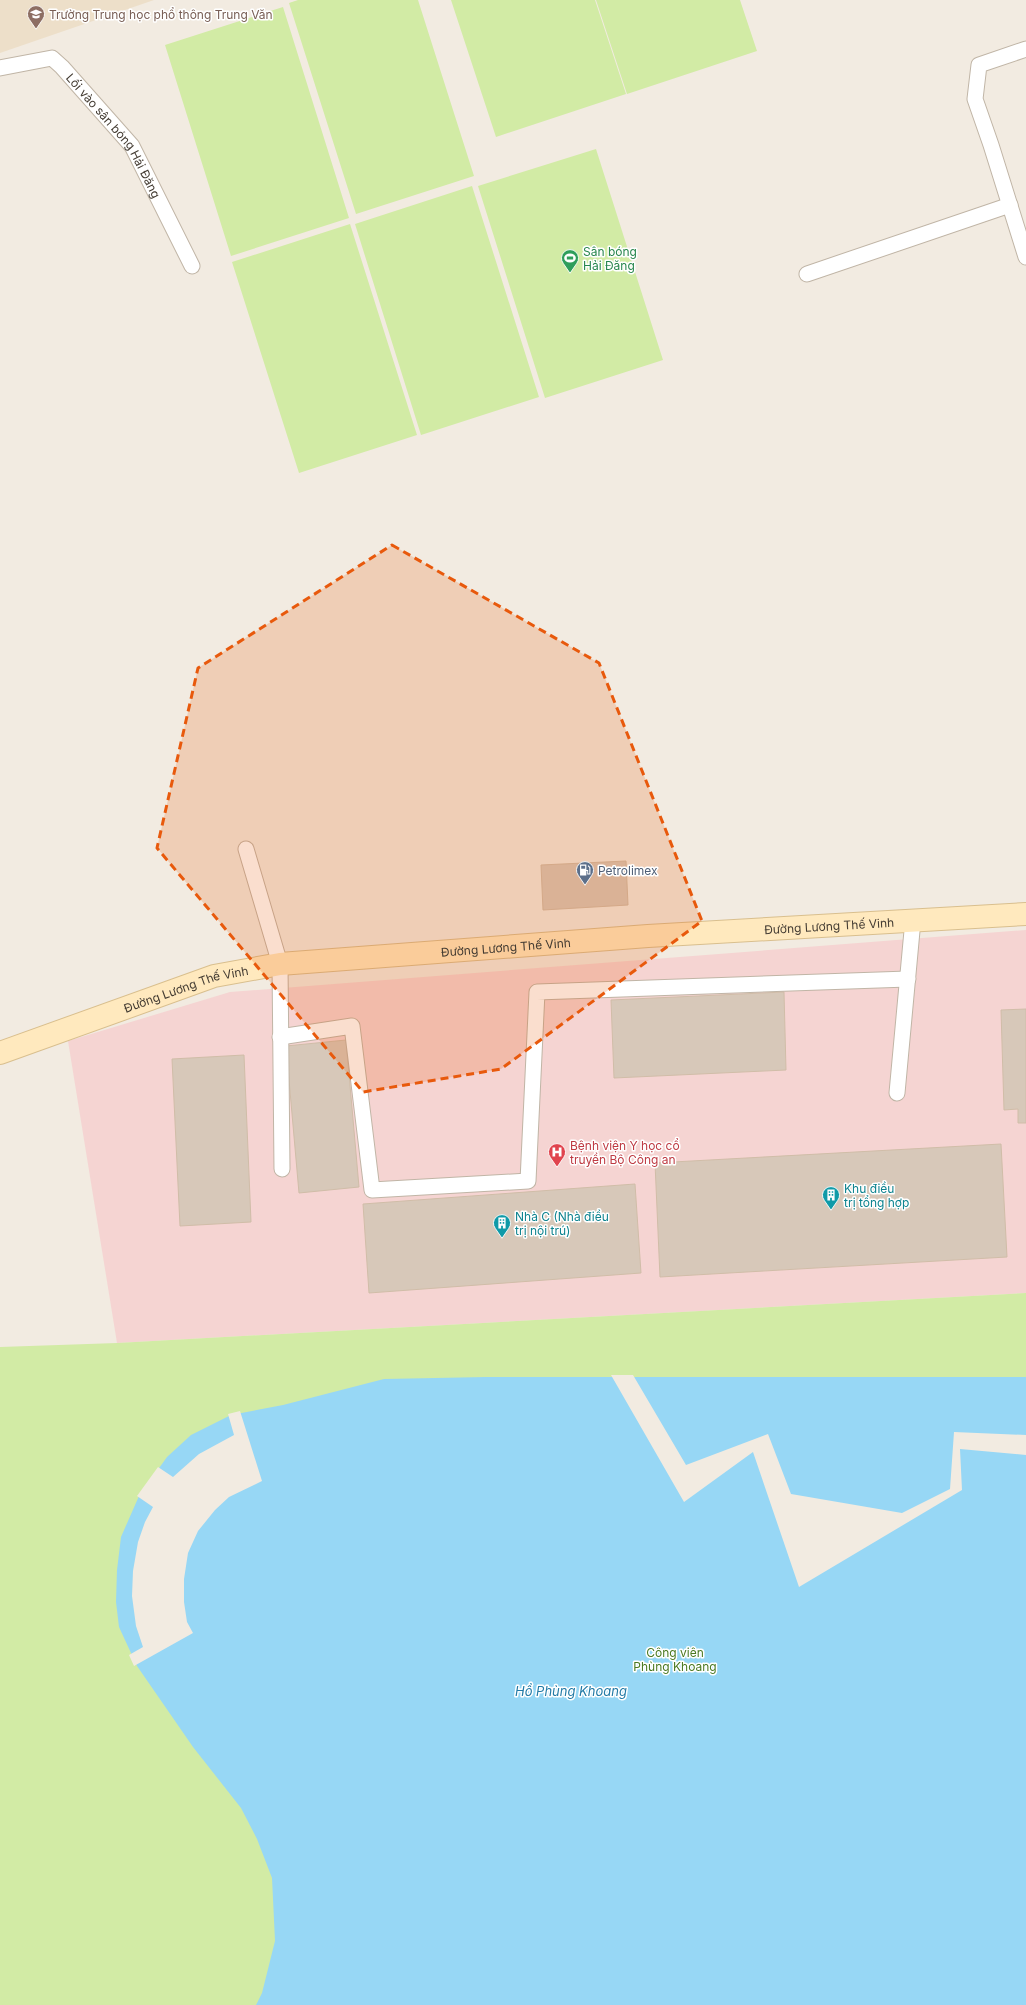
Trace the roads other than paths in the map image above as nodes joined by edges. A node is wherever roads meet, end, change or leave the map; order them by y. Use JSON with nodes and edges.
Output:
{"nodes":[{"id":1,"x":1026,"y":50,"type":"edge"},
{"id":2,"x":0,"y":68,"type":"edge"},
{"id":3,"x":1010,"y":205,"type":"junction"},
{"id":4,"x":1026,"y":257,"type":"edge"},
{"id":5,"x":192,"y":266,"type":"dead end"},
{"id":6,"x":807,"y":274,"type":"dead end"},
{"id":7,"x":246,"y":849,"type":"dead end"},
{"id":8,"x":1026,"y":914,"type":"edge"},
{"id":9,"x":913,"y":920,"type":"junction"},
{"id":10,"x":280,"y":964,"type":"junction"},
{"id":11,"x":908,"y":979,"type":"junction"},
{"id":12,"x":280,"y":1037,"type":"junction"},
{"id":13,"x":0,"y":1053,"type":"edge"},
{"id":14,"x":897,"y":1093,"type":"dead end"},
{"id":15,"x":282,"y":1169,"type":"dead end"}],
"edges":[{"from":1,"to":3,"type":"lane"},
{"from":2,"to":5,"type":"lane","name":"Lối vào sân bóng Hải Đăng"},
{"from":3,"to":4,"type":"lane"},
{"from":3,"to":6,"type":"lane"},
{"from":7,"to":10,"type":"lane"},
{"from":8,"to":9,"type":"street","name":"Đường Lương Thế Vinh"},
{"from":9,"to":10,"type":"street","name":"Đường Lương Thế Vinh"},
{"from":9,"to":11,"type":"lane"},
{"from":10,"to":12,"type":"lane"},
{"from":10,"to":13,"type":"street","name":"Đường Lương Thế Vinh"},
{"from":11,"to":12,"type":"lane"},
{"from":11,"to":14,"type":"lane"},
{"from":12,"to":15,"type":"lane"}]}
